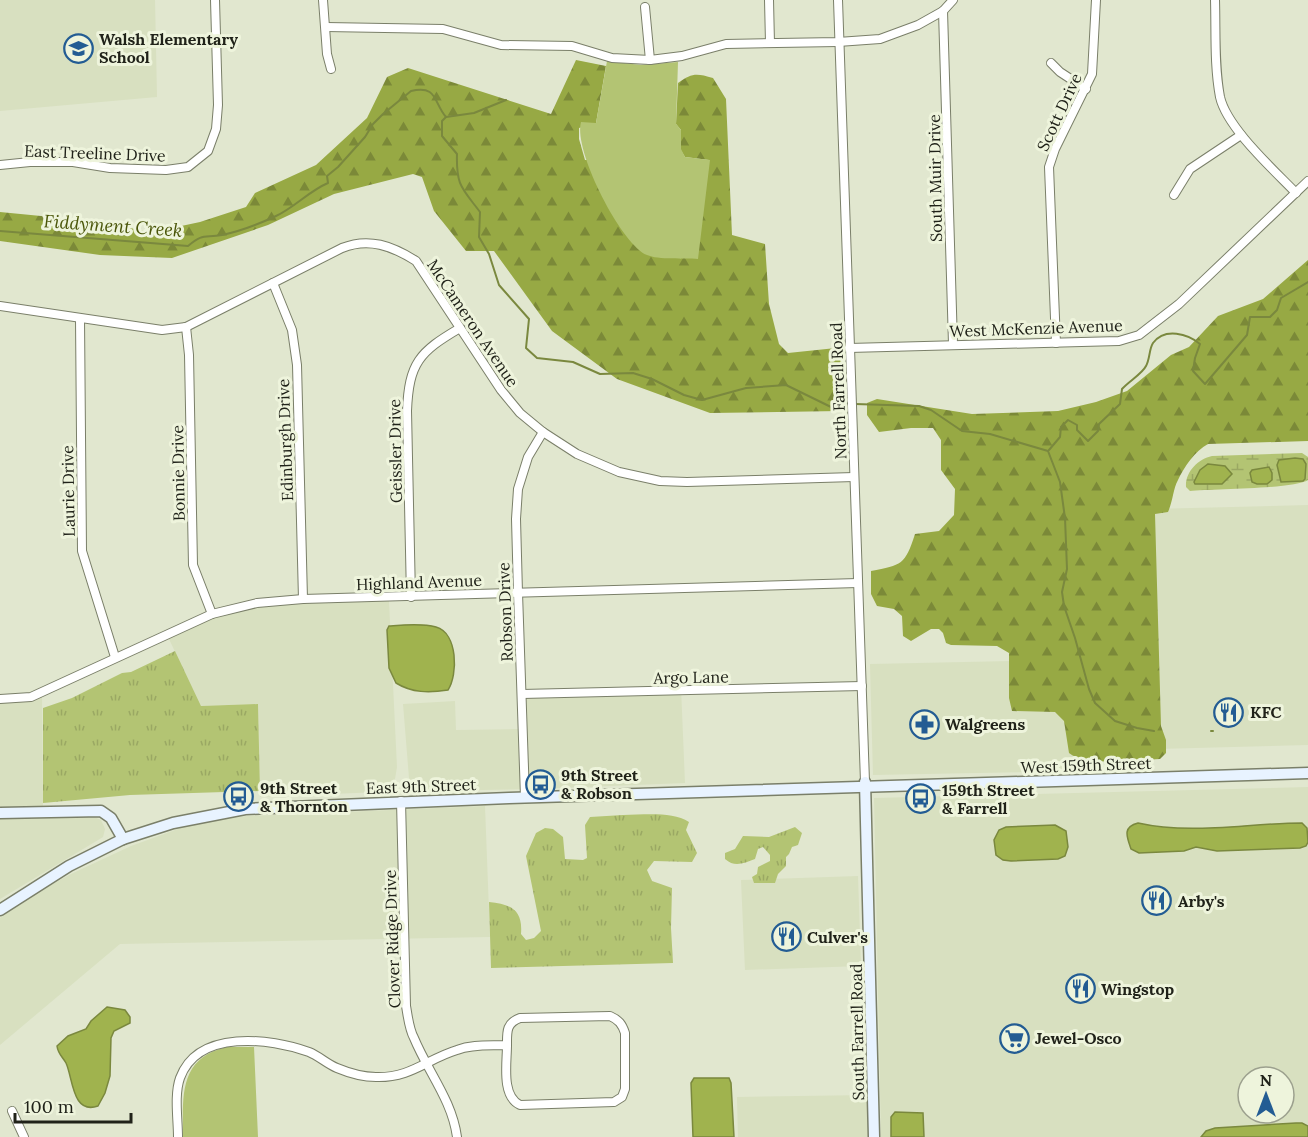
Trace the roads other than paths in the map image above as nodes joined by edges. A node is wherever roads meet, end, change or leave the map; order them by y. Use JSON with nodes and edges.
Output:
{"nodes":[{"id":1,"x":215,"y":0,"type":"edge"},
{"id":2,"x":323,"y":0,"type":"edge"},
{"id":3,"x":769,"y":0,"type":"edge"},
{"id":4,"x":838,"y":0,"type":"edge"},
{"id":5,"x":953,"y":0,"type":"edge"},
{"id":6,"x":1096,"y":0,"type":"edge"},
{"id":7,"x":1215,"y":0,"type":"edge"},
{"id":8,"x":645,"y":7,"type":"dead end"},
{"id":9,"x":943,"y":11,"type":"junction"},
{"id":10,"x":326,"y":27,"type":"junction"},
{"id":11,"x":838,"y":42,"type":"junction"},
{"id":12,"x":770,"y":43,"type":"junction"},
{"id":13,"x":650,"y":60,"type":"junction"},
{"id":14,"x":1051,"y":63,"type":"dead end"},
{"id":15,"x":331,"y":69,"type":"dead end"},
{"id":16,"x":1086,"y":88,"type":"junction"},
{"id":17,"x":1240,"y":135,"type":"junction"},
{"id":18,"x":0,"y":165,"type":"edge"},
{"id":19,"x":1308,"y":182,"type":"edge"},
{"id":20,"x":1296,"y":193,"type":"junction"},
{"id":21,"x":1174,"y":195,"type":"dead end"},
{"id":22,"x":273,"y":283,"type":"junction"},
{"id":23,"x":0,"y":306,"type":"edge"},
{"id":24,"x":80,"y":319,"type":"junction"},
{"id":25,"x":186,"y":327,"type":"junction"},
{"id":26,"x":460,"y":328,"type":"junction"},
{"id":27,"x":1056,"y":343,"type":"junction"},
{"id":28,"x":953,"y":344,"type":"junction"},
{"id":29,"x":849,"y":348,"type":"junction"},
{"id":30,"x":543,"y":432,"type":"junction"},
{"id":31,"x":854,"y":477,"type":"junction"},
{"id":32,"x":858,"y":583,"type":"junction"},
{"id":33,"x":518,"y":593,"type":"junction"},
{"id":34,"x":411,"y":597,"type":"junction"},
{"id":35,"x":303,"y":599,"type":"junction"},
{"id":36,"x":212,"y":614,"type":"junction"},
{"id":37,"x":115,"y":657,"type":"junction"},
{"id":38,"x":862,"y":686,"type":"junction"},
{"id":39,"x":522,"y":694,"type":"junction"},
{"id":40,"x":0,"y":699,"type":"edge"},
{"id":41,"x":1308,"y":773,"type":"edge"},
{"id":42,"x":865,"y":784,"type":"junction"},
{"id":43,"x":525,"y":797,"type":"junction"},
{"id":44,"x":401,"y":801,"type":"junction"},
{"id":45,"x":0,"y":813,"type":"edge"},
{"id":46,"x":123,"y":839,"type":"junction"},
{"id":47,"x":0,"y":910,"type":"edge"},
{"id":48,"x":507,"y":1045,"type":"junction"},
{"id":49,"x":427,"y":1065,"type":"junction"},
{"id":50,"x":12,"y":1111,"type":"dead end"},
{"id":51,"x":24,"y":1137,"type":"edge"},
{"id":52,"x":178,"y":1137,"type":"edge"},
{"id":53,"x":457,"y":1137,"type":"edge"},
{"id":54,"x":874,"y":1137,"type":"edge"}],
"edges":[{"from":1,"to":18,"type":"street","name":"East Treeline Drive"},
{"from":2,"to":10,"type":"street"},
{"from":3,"to":12,"type":"street"},
{"from":4,"to":11,"type":"street","name":"North Farrell Road"},
{"from":5,"to":9,"type":"street"},
{"from":6,"to":16,"type":"street","name":"Scott Drive"},
{"from":7,"to":17,"type":"street"},
{"from":8,"to":13,"type":"street"},
{"from":9,"to":11,"type":"street"},
{"from":9,"to":28,"type":"street","name":"South Muir Drive"},
{"from":10,"to":13,"type":"street"},
{"from":10,"to":15,"type":"street"},
{"from":11,"to":12,"type":"street"},
{"from":11,"to":29,"type":"street","name":"North Farrell Road"},
{"from":12,"to":13,"type":"street"},
{"from":14,"to":16,"type":"street"},
{"from":16,"to":27,"type":"street","name":"Scott Drive"},
{"from":17,"to":20,"type":"street"},
{"from":17,"to":21,"type":"street"},
{"from":19,"to":20,"type":"street","name":"West McKenzie Avenue"},
{"from":20,"to":27,"type":"street","name":"West McKenzie Avenue"},
{"from":22,"to":25,"type":"street","name":"McCameron Avenue"},
{"from":22,"to":26,"type":"street","name":"McCameron Avenue"},
{"from":22,"to":35,"type":"street","name":"Edinburgh Drive"},
{"from":23,"to":24,"type":"street","name":"McCameron Avenue"},
{"from":24,"to":25,"type":"street","name":"McCameron Avenue"},
{"from":24,"to":37,"type":"street","name":"Laurie Drive"},
{"from":25,"to":36,"type":"street","name":"Bonnie Drive"},
{"from":26,"to":30,"type":"street","name":"McCameron Avenue"},
{"from":26,"to":34,"type":"street","name":"Geissler Drive"},
{"from":27,"to":28,"type":"street","name":"West McKenzie Avenue"},
{"from":28,"to":29,"type":"street","name":"West McKenzie Avenue"},
{"from":29,"to":31,"type":"street","name":"North Farrell Road"},
{"from":30,"to":31,"type":"street","name":"McCameron Avenue"},
{"from":30,"to":33,"type":"street","name":"Robson Drive"},
{"from":31,"to":32,"type":"street","name":"North Farrell Road"},
{"from":32,"to":33,"type":"street","name":"Highland Avenue"},
{"from":32,"to":38,"type":"street","name":"North Farrell Road"},
{"from":33,"to":34,"type":"street","name":"Highland Avenue"},
{"from":33,"to":39,"type":"street","name":"Robson Drive"},
{"from":34,"to":35,"type":"street","name":"Highland Avenue"},
{"from":35,"to":36,"type":"street","name":"Highland Avenue"},
{"from":36,"to":37,"type":"street","name":"Highland Avenue"},
{"from":37,"to":40,"type":"street","name":"Highland Avenue"},
{"from":38,"to":39,"type":"street","name":"Argo Lane"},
{"from":38,"to":42,"type":"street","name":"North Farrell Road"},
{"from":39,"to":43,"type":"street","name":"Robson Drive"},
{"from":41,"to":42,"type":"main road","name":"West 159th Street"},
{"from":42,"to":43,"type":"main road","name":"East 9th Street"},
{"from":42,"to":54,"type":"main road","name":"South Farrell Road"},
{"from":43,"to":44,"type":"main road","name":"East 9th Street"},
{"from":44,"to":46,"type":"main road","name":"East 9th Street"},
{"from":44,"to":49,"type":"street","name":"Clover Ridge Drive"},
{"from":45,"to":46,"type":"main road"},
{"from":46,"to":47,"type":"main road","name":"East 9th Street"},
{"from":48,"to":48,"type":"street"},
{"from":48,"to":49,"type":"street"},
{"from":49,"to":52,"type":"street"},
{"from":49,"to":53,"type":"street","name":"Clover Ridge Drive"},
{"from":50,"to":51,"type":"street"}]}
